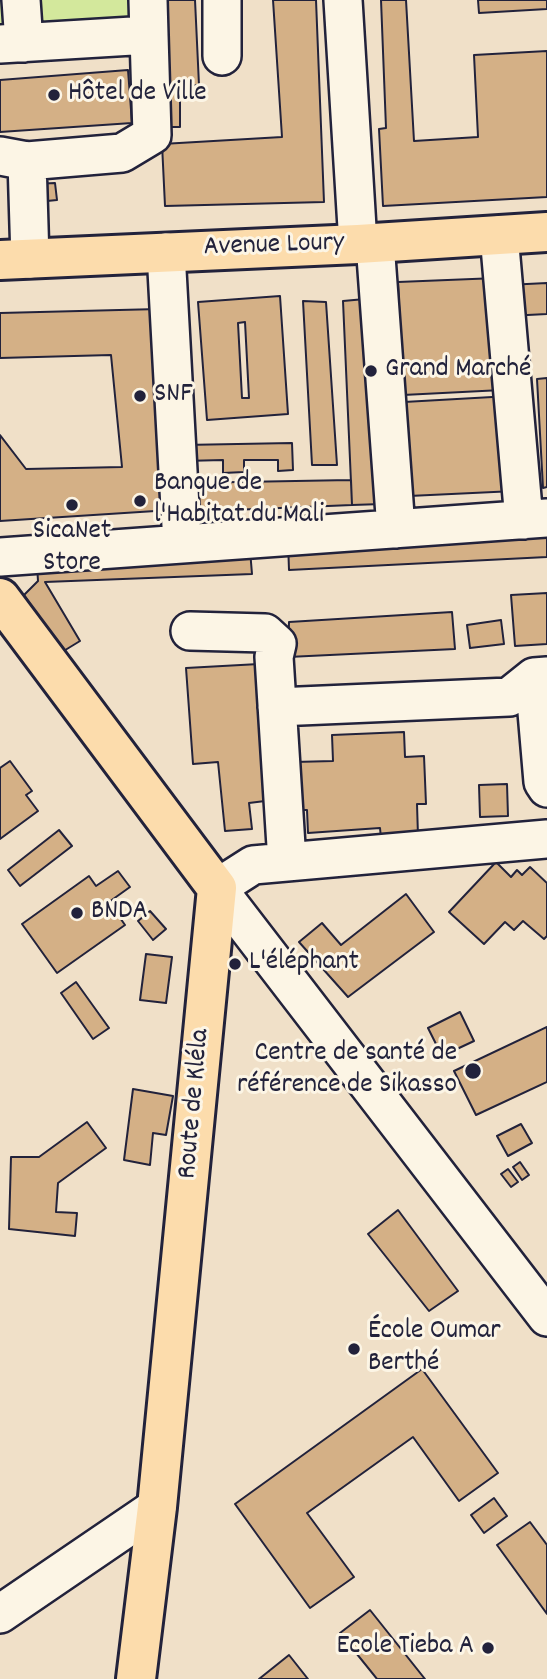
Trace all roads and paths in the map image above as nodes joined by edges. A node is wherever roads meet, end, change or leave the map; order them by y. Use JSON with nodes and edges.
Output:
{"nodes":[{"id":1,"x":21,"y":0,"type":"edge"},
{"id":2,"x":222,"y":0,"type":"edge"},
{"id":3,"x":343,"y":0,"type":"edge"},
{"id":4,"x":149,"y":17,"type":"edge"},
{"id":5,"x":12,"y":44,"type":"edge"},
{"id":6,"x":222,"y":56,"type":"dead end"},
{"id":7,"x":14,"y":159,"type":"edge"},
{"id":8,"x":547,"y":232,"type":"edge"},
{"id":9,"x":499,"y":235,"type":"junction"},
{"id":10,"x":366,"y":243,"type":"junction"},
{"id":11,"x":166,"y":252,"type":"junction"},
{"id":12,"x":15,"y":259,"type":"edge"},
{"id":13,"x":535,"y":519,"type":"edge"},
{"id":14,"x":396,"y":529,"type":"junction"},
{"id":15,"x":182,"y":544,"type":"junction"},
{"id":16,"x":0,"y":557,"type":"edge"},
{"id":17,"x":0,"y":598,"type":"edge"},
{"id":18,"x":190,"y":631,"type":"dead end"},
{"id":19,"x":541,"y":677,"type":"edge"},
{"id":20,"x":277,"y":707,"type":"junction"},
{"id":21,"x":547,"y":788,"type":"edge"},
{"id":22,"x":547,"y":839,"type":"edge"},
{"id":23,"x":287,"y":862,"type":"junction"},
{"id":24,"x":217,"y":888,"type":"junction"},
{"id":25,"x":543,"y":1302,"type":"edge"},
{"id":26,"x":157,"y":1507,"type":"junction"},
{"id":27,"x":0,"y":1614,"type":"edge"},
{"id":28,"x":136,"y":1679,"type":"edge"}],
"edges":[{"from":1,"to":5,"type":"street"},
{"from":2,"to":6,"type":"street"},
{"from":3,"to":10,"type":"street"},
{"from":4,"to":5,"type":"street"},
{"from":4,"to":7,"type":"street"},
{"from":7,"to":12,"type":"street"},
{"from":8,"to":9,"type":"main road","name":"Avenue Loury"},
{"from":9,"to":10,"type":"main road","name":"Avenue Loury"},
{"from":9,"to":13,"type":"street"},
{"from":10,"to":11,"type":"main road","name":"Avenue Loury"},
{"from":10,"to":14,"type":"street"},
{"from":11,"to":12,"type":"main road","name":"Avenue Loury"},
{"from":11,"to":15,"type":"street"},
{"from":13,"to":14,"type":"street"},
{"from":14,"to":15,"type":"street"},
{"from":15,"to":16,"type":"street"},
{"from":17,"to":24,"type":"main road"},
{"from":18,"to":20,"type":"street"},
{"from":19,"to":20,"type":"street"},
{"from":19,"to":21,"type":"street"},
{"from":20,"to":23,"type":"street"},
{"from":22,"to":23,"type":"street"},
{"from":23,"to":24,"type":"street"},
{"from":24,"to":25,"type":"street"},
{"from":24,"to":26,"type":"main road","name":"Route de Kléla"},
{"from":26,"to":27,"type":"street"},
{"from":26,"to":28,"type":"main road","name":"Route de Kléla"}]}
